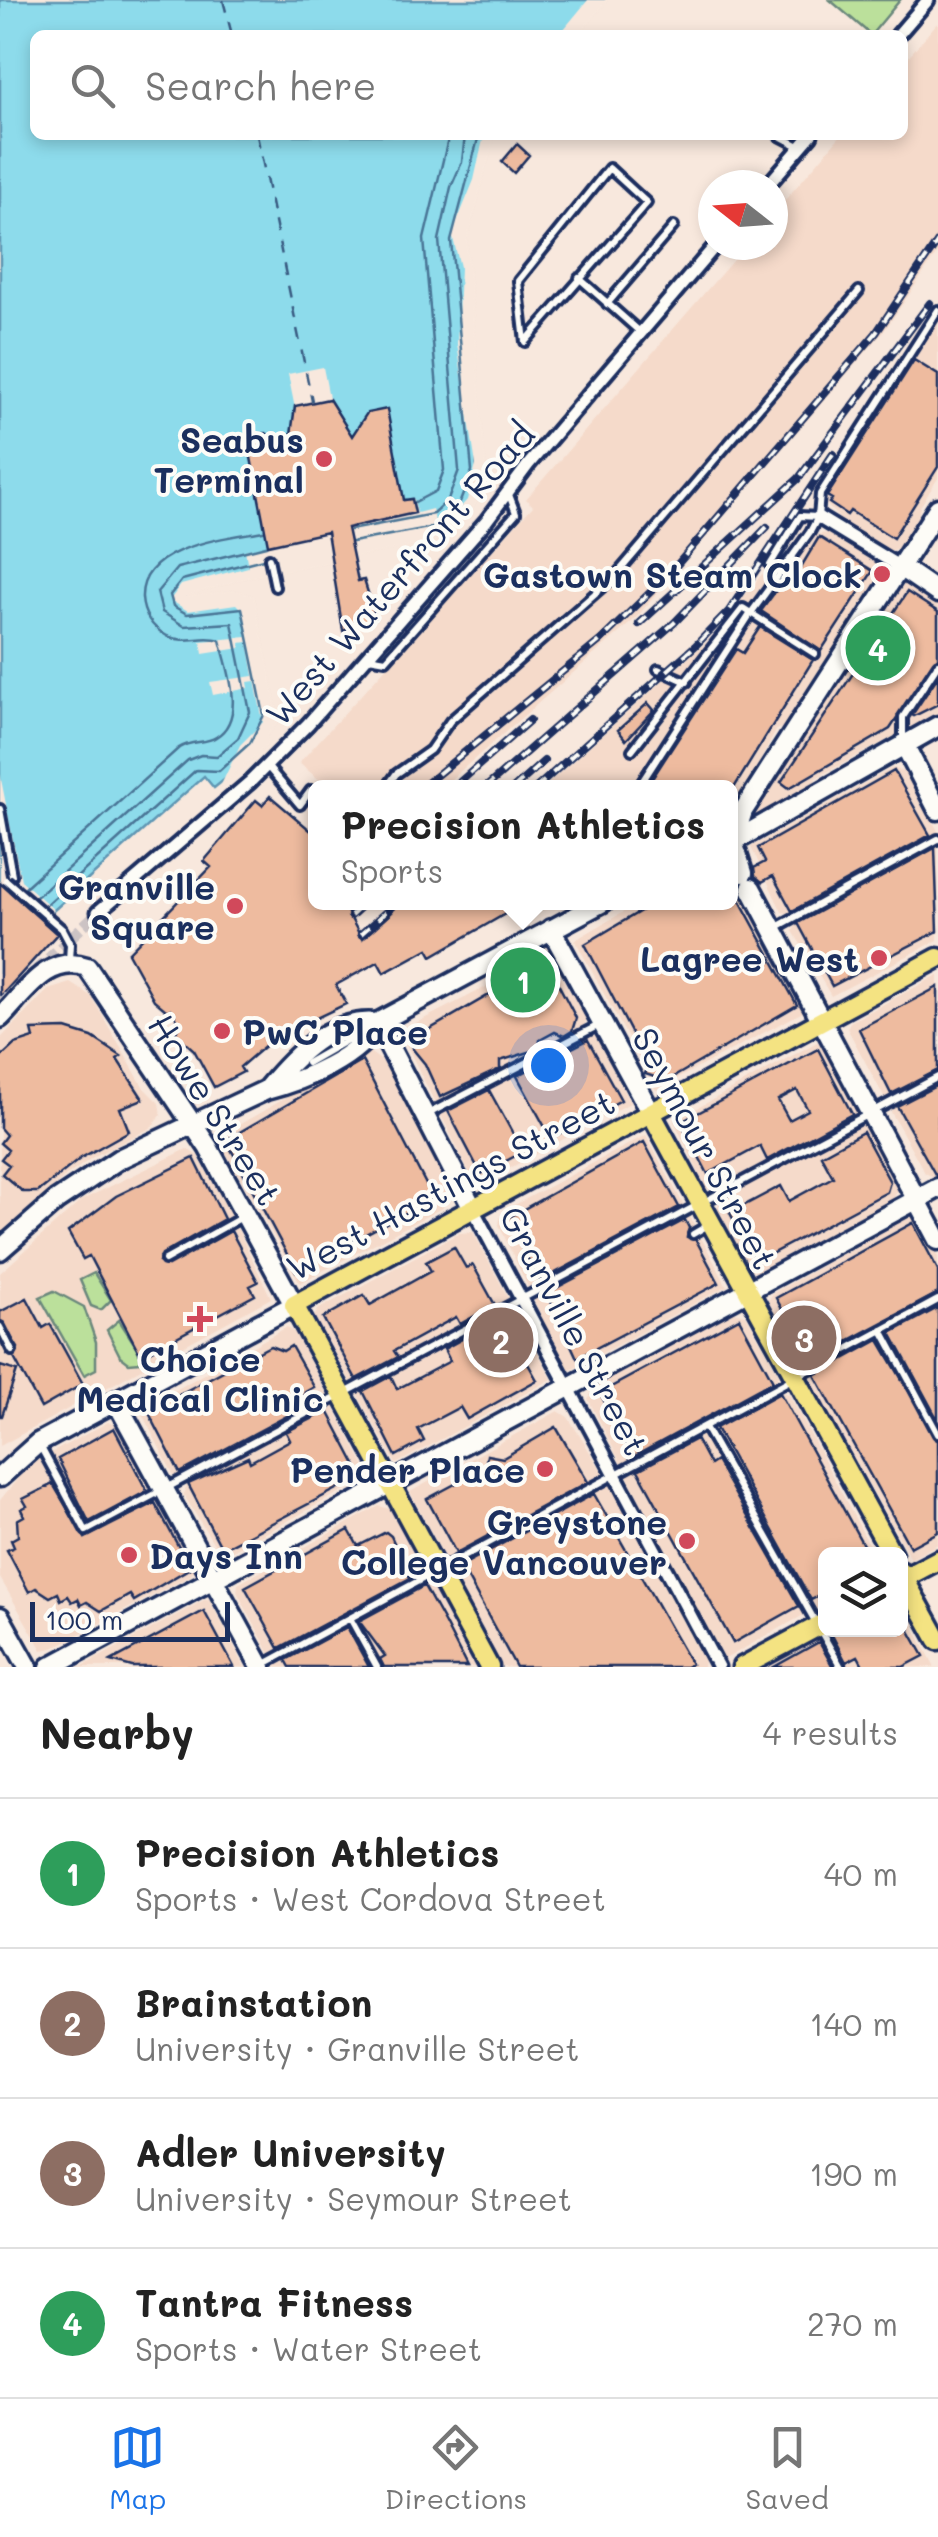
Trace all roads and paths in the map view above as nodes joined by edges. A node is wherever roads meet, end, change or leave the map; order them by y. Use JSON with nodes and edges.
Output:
{"nodes":[{"id":1,"x":928,"y":0,"type":"edge"},
{"id":2,"x":902,"y":30,"type":"edge"},
{"id":3,"x":786,"y":140,"type":"edge"},
{"id":4,"x":807,"y":140,"type":"edge"},
{"id":5,"x":800,"y":148,"type":"junction"},
{"id":6,"x":781,"y":170,"type":"edge"},
{"id":7,"x":674,"y":226,"type":"dead end"},
{"id":8,"x":703,"y":260,"type":"edge"},
{"id":9,"x":578,"y":278,"type":"junction"},
{"id":10,"x":860,"y":291,"type":"dead end"},
{"id":11,"x":607,"y":304,"type":"junction"},
{"id":12,"x":938,"y":310,"type":"edge"},
{"id":13,"x":642,"y":332,"type":"junction"},
{"id":14,"x":508,"y":492,"type":"junction"},
{"id":15,"x":938,"y":508,"type":"edge"},
{"id":16,"x":818,"y":517,"type":"junction"},
{"id":17,"x":269,"y":558,"type":"dead end"},
{"id":18,"x":770,"y":565,"type":"dead end"},
{"id":19,"x":900,"y":567,"type":"junction"},
{"id":20,"x":275,"y":587,"type":"dead end"},
{"id":21,"x":938,"y":594,"type":"edge"},
{"id":22,"x":750,"y":613,"type":"junction"},
{"id":23,"x":815,"y":654,"type":"dead end"},
{"id":24,"x":368,"y":657,"type":"junction"},
{"id":25,"x":938,"y":664,"type":"edge"},
{"id":26,"x":658,"y":669,"type":"dead end"},
{"id":27,"x":687,"y":682,"type":"junction"},
{"id":28,"x":938,"y":726,"type":"edge"},
{"id":29,"x":904,"y":744,"type":"junction"},
{"id":30,"x":632,"y":750,"type":"dead end"},
{"id":31,"x":267,"y":766,"type":"junction"},
{"id":32,"x":392,"y":780,"type":"edge"},
{"id":33,"x":643,"y":780,"type":"edge"},
{"id":34,"x":308,"y":794,"type":"edge"},
{"id":35,"x":0,"y":809,"type":"edge"},
{"id":36,"x":938,"y":810,"type":"edge"},
{"id":37,"x":738,"y":826,"type":"edge"},
{"id":38,"x":738,"y":839,"type":"edge"},
{"id":39,"x":938,"y":840,"type":"edge"},
{"id":40,"x":738,"y":865,"type":"edge"},
{"id":41,"x":587,"y":910,"type":"edge"},
{"id":42,"x":98,"y":912,"type":"tunnel mouth"},
{"id":43,"x":774,"y":929,"type":"junction"},
{"id":44,"x":550,"y":930,"type":"junction"},
{"id":45,"x":938,"y":958,"type":"edge"},
{"id":46,"x":73,"y":962,"type":"junction"},
{"id":47,"x":0,"y":1018,"type":"edge"},
{"id":48,"x":822,"y":1021,"type":"junction"},
{"id":49,"x":377,"y":1023,"type":"junction"},
{"id":50,"x":602,"y":1024,"type":"junction"},
{"id":51,"x":306,"y":1062,"type":"dead end"},
{"id":52,"x":938,"y":1076,"type":"edge"},
{"id":53,"x":651,"y":1113,"type":"junction"},
{"id":54,"x":871,"y":1113,"type":"junction"},
{"id":55,"x":425,"y":1115,"type":"junction"},
{"id":56,"x":194,"y":1124,"type":"junction"},
{"id":57,"x":938,"y":1188,"type":"edge"},
{"id":58,"x":916,"y":1200,"type":"junction"},
{"id":59,"x":700,"y":1206,"type":"junction"},
{"id":60,"x":472,"y":1207,"type":"junction"},
{"id":61,"x":245,"y":1215,"type":"junction"},
{"id":62,"x":711,"y":1224,"type":"junction"},
{"id":63,"x":693,"y":1234,"type":"dead end"},
{"id":64,"x":938,"y":1240,"type":"edge"},
{"id":65,"x":0,"y":1250,"type":"edge"},
{"id":66,"x":165,"y":1260,"type":"dead end"},
{"id":67,"x":748,"y":1294,"type":"junction"},
{"id":68,"x":938,"y":1300,"type":"edge"},
{"id":69,"x":522,"y":1301,"type":"junction"},
{"id":70,"x":294,"y":1305,"type":"junction"},
{"id":71,"x":0,"y":1327,"type":"edge"},
{"id":72,"x":882,"y":1330,"type":"junction"},
{"id":73,"x":12,"y":1351,"type":"dead end"},
{"id":74,"x":793,"y":1378,"type":"junction"},
{"id":75,"x":569,"y":1387,"type":"junction"},
{"id":76,"x":343,"y":1397,"type":"junction"},
{"id":77,"x":118,"y":1403,"type":"junction"},
{"id":78,"x":705,"y":1427,"type":"junction"},
{"id":79,"x":938,"y":1434,"type":"edge"},
{"id":80,"x":38,"y":1443,"type":"junction"},
{"id":81,"x":614,"y":1472,"type":"junction"},
{"id":82,"x":0,"y":1477,"type":"edge"},
{"id":83,"x":390,"y":1485,"type":"junction"},
{"id":84,"x":165,"y":1492,"type":"junction"},
{"id":85,"x":888,"y":1547,"type":"edge"},
{"id":86,"x":938,"y":1560,"type":"edge"},
{"id":87,"x":437,"y":1571,"type":"junction"},
{"id":88,"x":908,"y":1573,"type":"edge"},
{"id":89,"x":213,"y":1580,"type":"junction"},
{"id":90,"x":908,"y":1587,"type":"edge"},
{"id":91,"x":0,"y":1617,"type":"edge"},
{"id":92,"x":818,"y":1617,"type":"edge"},
{"id":93,"x":350,"y":1618,"type":"junction"},
{"id":94,"x":818,"y":1626,"type":"edge"},
{"id":95,"x":828,"y":1637,"type":"edge"},
{"id":96,"x":938,"y":1640,"type":"edge"},
{"id":97,"x":28,"y":1667,"type":"edge"},
{"id":98,"x":50,"y":1667,"type":"edge"},
{"id":99,"x":260,"y":1667,"type":"edge"},
{"id":100,"x":377,"y":1667,"type":"edge"},
{"id":101,"x":489,"y":1667,"type":"edge"},
{"id":102,"x":718,"y":1667,"type":"edge"},
{"id":103,"x":742,"y":1667,"type":"edge"},
{"id":104,"x":841,"y":1667,"type":"edge"}],
"edges":[{"from":1,"to":2,"type":"street"},
{"from":3,"to":5,"type":"lane"},
{"from":4,"to":5,"type":"street"},
{"from":5,"to":6,"type":"street"},
{"from":7,"to":11,"type":"lane"},
{"from":8,"to":13,"type":"street","name":"West Waterfront Road"},
{"from":9,"to":9,"type":"lane"},
{"from":9,"to":11,"type":"lane"},
{"from":10,"to":32,"type":"lane"},
{"from":11,"to":13,"type":"lane"},
{"from":12,"to":16,"type":"lane"},
{"from":13,"to":14,"type":"street","name":"West Waterfront Road"},
{"from":14,"to":24,"type":"street","name":"West Waterfront Road"},
{"from":14,"to":24,"type":"lane"},
{"from":15,"to":19,"type":"main road"},
{"from":16,"to":18,"type":"lane"},
{"from":16,"to":19,"type":"street"},
{"from":16,"to":22,"type":"lane"},
{"from":17,"to":20,"type":"lane"},
{"from":19,"to":21,"type":"main road"},
{"from":19,"to":37,"type":"main road"},
{"from":22,"to":23,"type":"lane"},
{"from":22,"to":27,"type":"lane"},
{"from":22,"to":33,"type":"lane"},
{"from":24,"to":31,"type":"street","name":"West Waterfront Road"},
{"from":25,"to":29,"type":"lane"},
{"from":26,"to":27,"type":"lane"},
{"from":27,"to":30,"type":"lane"},
{"from":28,"to":29,"type":"main road"},
{"from":29,"to":36,"type":"main road"},
{"from":29,"to":38,"type":"main road"},
{"from":31,"to":34,"type":"lane"},
{"from":31,"to":42,"type":"street","name":"West Waterfront Road"},
{"from":35,"to":46,"type":"lane","bridge":true},
{"from":39,"to":43,"type":"lane"},
{"from":40,"to":43,"type":"main road"},
{"from":41,"to":44,"type":"main road"},
{"from":43,"to":48,"type":"main road"},
{"from":44,"to":49,"type":"main road"},
{"from":44,"to":50,"type":"main road","name":"Seymour Street"},
{"from":45,"to":48,"type":"main road","name":"West Hastings Street"},
{"from":46,"to":47,"type":"main road"},
{"from":46,"to":56,"type":"main road","name":"Howe Street"},
{"from":48,"to":53,"type":"main road","name":"West Hastings Street"},
{"from":48,"to":54,"type":"main road"},
{"from":49,"to":51,"type":"lane"},
{"from":49,"to":55,"type":"main road","name":"Granville Street"},
{"from":49,"to":56,"type":"main road"},
{"from":50,"to":53,"type":"main road","name":"Seymour Street"},
{"from":50,"to":55,"type":"lane"},
{"from":52,"to":54,"type":"lane"},
{"from":53,"to":59,"type":"main road","name":"Seymour Street"},
{"from":53,"to":60,"type":"main road","name":"West Hastings Street"},
{"from":54,"to":58,"type":"main road"},
{"from":54,"to":59,"type":"lane"},
{"from":55,"to":60,"type":"main road","name":"Granville Street"},
{"from":56,"to":61,"type":"main road","name":"Howe Street"},
{"from":56,"to":65,"type":"main road"},
{"from":57,"to":58,"type":"main road"},
{"from":58,"to":64,"type":"main road"},
{"from":58,"to":67,"type":"main road"},
{"from":59,"to":62,"type":"main road","name":"Seymour Street"},
{"from":59,"to":69,"type":"lane"},
{"from":60,"to":69,"type":"street","name":"Granville Street"},
{"from":60,"to":70,"type":"main road","name":"West Hastings Street"},
{"from":61,"to":66,"type":"lane"},
{"from":61,"to":70,"type":"main road","name":"Howe Street"},
{"from":62,"to":63,"type":"lane"},
{"from":62,"to":67,"type":"main road","name":"Seymour Street"},
{"from":67,"to":74,"type":"main road","name":"Seymour Street"},
{"from":67,"to":75,"type":"main road"},
{"from":68,"to":72,"type":"lane"},
{"from":69,"to":75,"type":"street","name":"Granville Street"},
{"from":69,"to":76,"type":"lane"},
{"from":70,"to":76,"type":"main road","name":"Howe Street"},
{"from":70,"to":77,"type":"main road","name":"West Hastings Street"},
{"from":71,"to":73,"type":"lane"},
{"from":72,"to":74,"type":"lane"},
{"from":72,"to":79,"type":"lane"},
{"from":74,"to":78,"type":"lane"},
{"from":74,"to":85,"type":"main road","name":"Seymour Street"},
{"from":75,"to":81,"type":"street","name":"Granville Street"},
{"from":75,"to":83,"type":"main road"},
{"from":76,"to":83,"type":"main road","name":"Howe Street"},
{"from":76,"to":84,"type":"lane"},
{"from":77,"to":80,"type":"main road","name":"West Hastings Street"},
{"from":77,"to":84,"type":"main road"},
{"from":78,"to":81,"type":"lane"},
{"from":78,"to":92,"type":"lane"},
{"from":80,"to":82,"type":"main road","name":"West Hastings Street"},
{"from":80,"to":84,"type":"lane"},
{"from":81,"to":87,"type":"lane"},
{"from":81,"to":102,"type":"street","name":"Granville Street"},
{"from":83,"to":87,"type":"main road","name":"Howe Street"},
{"from":83,"to":89,"type":"main road"},
{"from":84,"to":89,"type":"main road"},
{"from":86,"to":88,"type":"main road"},
{"from":87,"to":93,"type":"lane"},
{"from":87,"to":101,"type":"main road","name":"Howe Street"},
{"from":89,"to":98,"type":"main road"},
{"from":89,"to":99,"type":"main road"},
{"from":90,"to":96,"type":"main road"},
{"from":91,"to":97,"type":"main road"},
{"from":93,"to":99,"type":"lane"},
{"from":93,"to":100,"type":"lane"},
{"from":94,"to":103,"type":"main road"},
{"from":95,"to":104,"type":"lane"}]}
